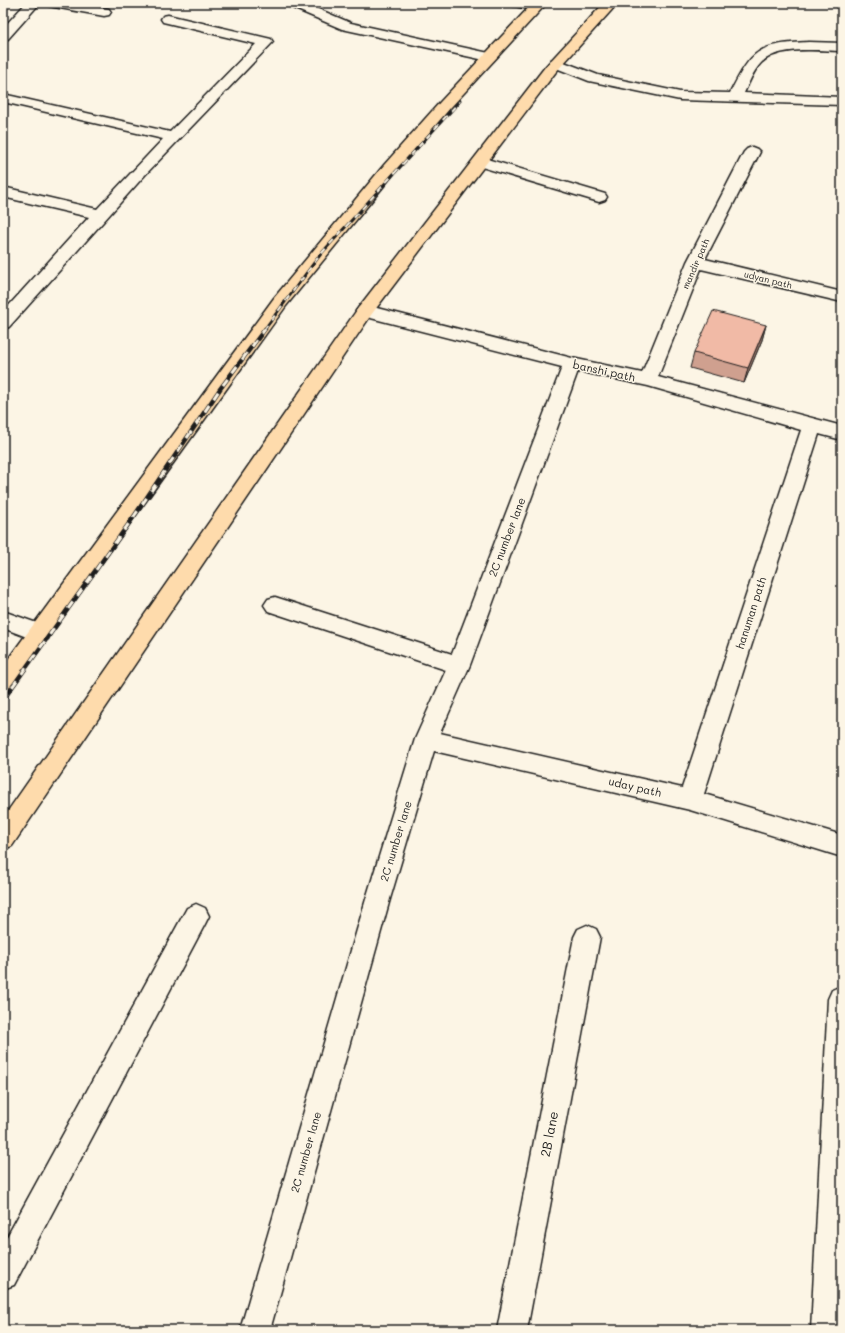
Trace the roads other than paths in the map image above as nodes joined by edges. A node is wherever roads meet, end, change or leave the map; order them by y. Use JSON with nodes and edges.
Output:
{"nodes":[{"id":1,"x":33,"y":3,"type":"edge"},
{"id":2,"x":54,"y":3,"type":"edge"},
{"id":3,"x":294,"y":3,"type":"edge"},
{"id":4,"x":512,"y":3,"type":"edge"},
{"id":5,"x":612,"y":3,"type":"edge"},
{"id":6,"x":538,"y":6,"type":"edge"},
{"id":7,"x":104,"y":12,"type":"dead end"},
{"id":8,"x":168,"y":19,"type":"dead end"},
{"id":9,"x":3,"y":36,"type":"edge"},
{"id":10,"x":842,"y":47,"type":"edge"},
{"id":11,"x":489,"y":57,"type":"junction"},
{"id":12,"x":556,"y":63,"type":"junction"},
{"id":13,"x":3,"y":98,"type":"edge"},
{"id":14,"x":734,"y":98,"type":"junction"},
{"id":15,"x":842,"y":101,"type":"edge"},
{"id":16,"x":173,"y":137,"type":"junction"},
{"id":17,"x":752,"y":152,"type":"dead end"},
{"id":18,"x":480,"y":162,"type":"junction"},
{"id":19,"x":3,"y":192,"type":"edge"},
{"id":20,"x":599,"y":197,"type":"dead end"},
{"id":21,"x":100,"y":215,"type":"junction"},
{"id":22,"x":695,"y":262,"type":"junction"},
{"id":23,"x":842,"y":297,"type":"edge"},
{"id":24,"x":10,"y":305,"type":"edge"},
{"id":25,"x":365,"y":311,"type":"junction"},
{"id":26,"x":3,"y":323,"type":"edge"},
{"id":27,"x":572,"y":364,"type":"junction"},
{"id":28,"x":648,"y":380,"type":"junction"},
{"id":29,"x":812,"y":426,"type":"junction"},
{"id":30,"x":842,"y":433,"type":"edge"},
{"id":31,"x":275,"y":606,"type":"dead end"},
{"id":32,"x":3,"y":619,"type":"edge"},
{"id":33,"x":40,"y":633,"type":"junction"},
{"id":34,"x":459,"y":665,"type":"junction"},
{"id":35,"x":3,"y":683,"type":"edge"},
{"id":36,"x":426,"y":739,"type":"junction"},
{"id":37,"x":690,"y":800,"type":"junction"},
{"id":38,"x":3,"y":838,"type":"edge"},
{"id":39,"x":842,"y":846,"type":"edge"},
{"id":40,"x":196,"y":916,"type":"dead end"},
{"id":41,"x":587,"y":937,"type":"dead end"},
{"id":42,"x":841,"y":999,"type":"edge"},
{"id":43,"x":3,"y":1274,"type":"edge"},
{"id":44,"x":255,"y":1330,"type":"edge"},
{"id":45,"x":512,"y":1330,"type":"edge"},
{"id":46,"x":826,"y":1330,"type":"edge"}],
"edges":[{"from":1,"to":9,"type":"street"},
{"from":2,"to":7,"type":"street"},
{"from":3,"to":11,"type":"street"},
{"from":4,"to":6,"type":"lane"},
{"from":5,"to":12,"type":"highway"},
{"from":6,"to":11,"type":"highway"},
{"from":8,"to":16,"type":"street"},
{"from":10,"to":14,"type":"street"},
{"from":11,"to":33,"type":"highway"},
{"from":12,"to":14,"type":"street"},
{"from":12,"to":18,"type":"highway"},
{"from":13,"to":16,"type":"street"},
{"from":14,"to":15,"type":"street"},
{"from":16,"to":21,"type":"street"},
{"from":17,"to":22,"type":"street","name":"mandir path"},
{"from":18,"to":20,"type":"street"},
{"from":18,"to":25,"type":"highway"},
{"from":19,"to":21,"type":"street"},
{"from":21,"to":24,"type":"street"},
{"from":22,"to":23,"type":"street","name":"udyan path"},
{"from":22,"to":28,"type":"street","name":"mandir path"},
{"from":24,"to":26,"type":"street"},
{"from":25,"to":27,"type":"street","name":"banshi path"},
{"from":25,"to":38,"type":"highway"},
{"from":27,"to":28,"type":"street","name":"banshi path"},
{"from":27,"to":34,"type":"street","name":"2C number lane"},
{"from":28,"to":29,"type":"street","name":"banshi path"},
{"from":29,"to":30,"type":"street","name":"banshi path"},
{"from":29,"to":37,"type":"street","name":"hanuman path"},
{"from":31,"to":34,"type":"street"},
{"from":32,"to":33,"type":"street"},
{"from":33,"to":35,"type":"highway"},
{"from":34,"to":36,"type":"street","name":"2C number lane"},
{"from":36,"to":37,"type":"street","name":"uday path"},
{"from":36,"to":44,"type":"street","name":"2C number lane"},
{"from":37,"to":39,"type":"street","name":"uday path"},
{"from":40,"to":43,"type":"street"},
{"from":41,"to":45,"type":"street","name":"2B lane"},
{"from":42,"to":46,"type":"street"}]}
